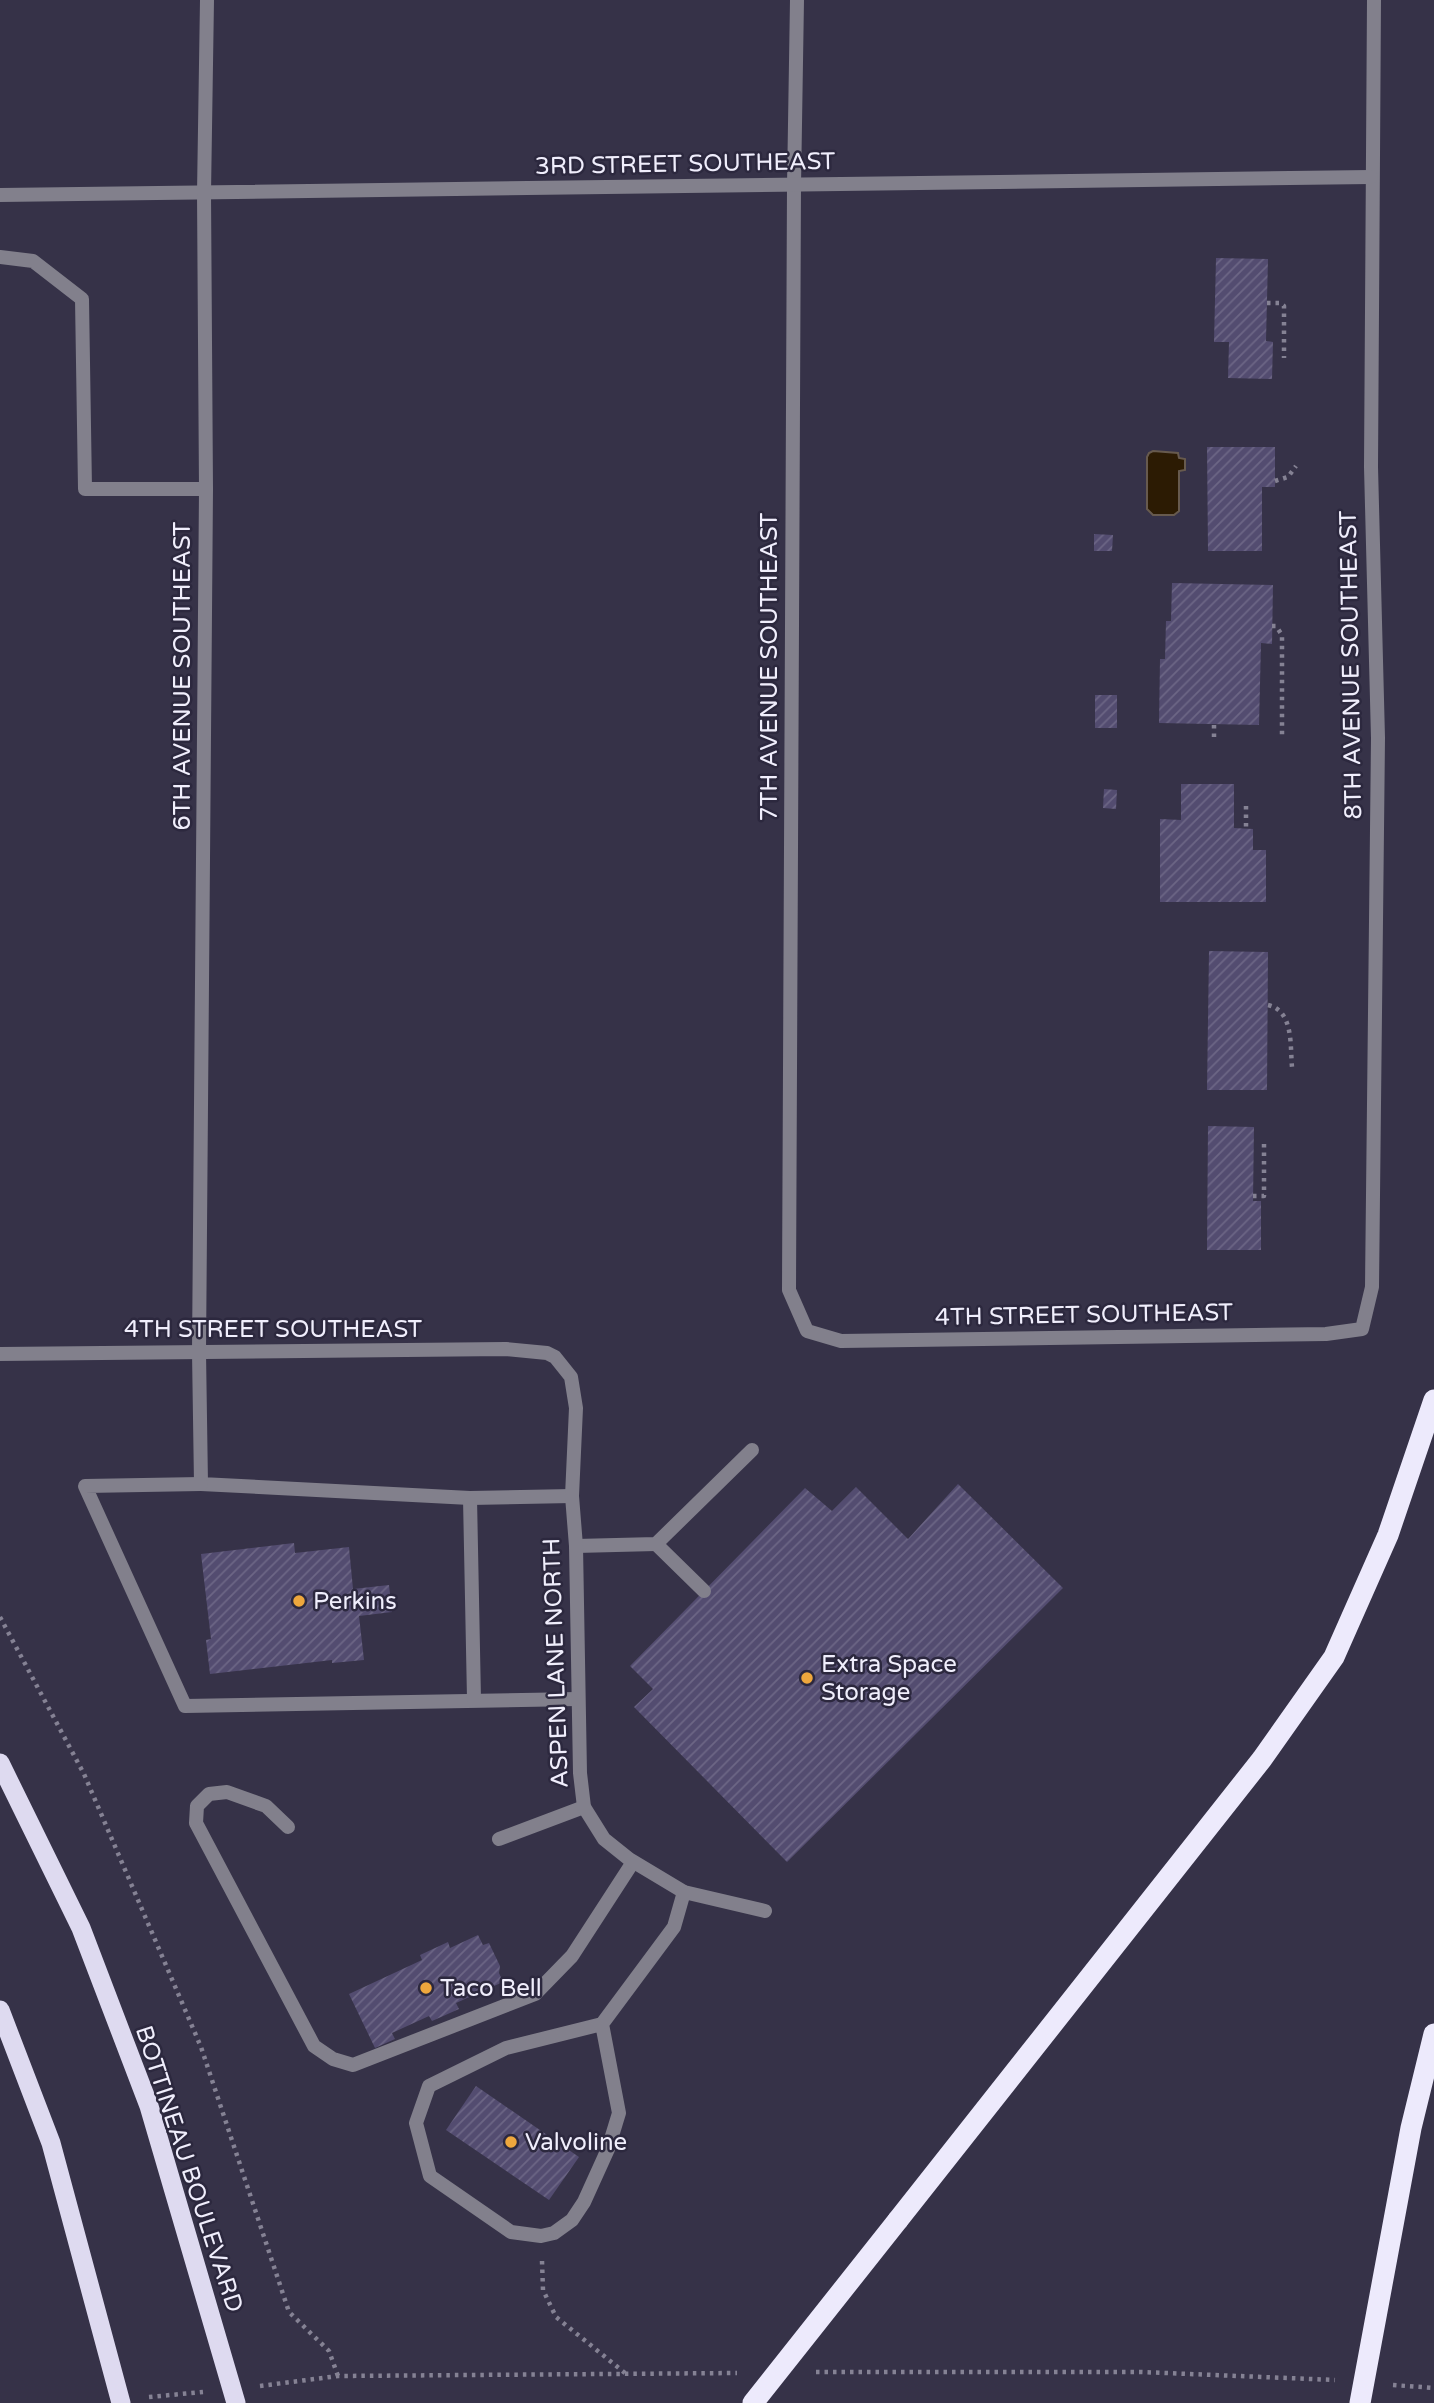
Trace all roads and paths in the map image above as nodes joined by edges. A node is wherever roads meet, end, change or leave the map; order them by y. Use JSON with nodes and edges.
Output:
{"nodes":[{"id":1,"x":207,"y":0,"type":"edge"},
{"id":2,"x":797,"y":0,"type":"edge"},
{"id":3,"x":1374,"y":0,"type":"edge"},
{"id":4,"x":1371,"y":177,"type":"junction"},
{"id":5,"x":794,"y":186,"type":"junction"},
{"id":6,"x":204,"y":193,"type":"junction"},
{"id":7,"x":0,"y":195,"type":"edge"},
{"id":8,"x":0,"y":257,"type":"edge"},
{"id":9,"x":1267,"y":303,"type":"dead end"},
{"id":10,"x":1284,"y":358,"type":"dead end"},
{"id":11,"x":1296,"y":466,"type":"dead end"},
{"id":12,"x":1275,"y":481,"type":"dead end"},
{"id":13,"x":206,"y":489,"type":"junction"},
{"id":14,"x":1272,"y":626,"type":"dead end"},
{"id":15,"x":1214,"y":725,"type":"dead end"},
{"id":16,"x":1214,"y":738,"type":"dead end"},
{"id":17,"x":1282,"y":738,"type":"dead end"},
{"id":18,"x":1246,"y":806,"type":"dead end"},
{"id":19,"x":1246,"y":828,"type":"dead end"},
{"id":20,"x":1268,"y":1005,"type":"dead end"},
{"id":21,"x":1292,"y":1068,"type":"dead end"},
{"id":22,"x":1264,"y":1142,"type":"dead end"},
{"id":23,"x":1253,"y":1196,"type":"dead end"},
{"id":24,"x":1362,"y":1329,"type":"joint"},
{"id":25,"x":807,"y":1331,"type":"joint"},
{"id":26,"x":199,"y":1352,"type":"junction"},
{"id":27,"x":0,"y":1353,"type":"edge"},
{"id":28,"x":547,"y":1353,"type":"joint"},
{"id":29,"x":1434,"y":1400,"type":"edge"},
{"id":30,"x":752,"y":1450,"type":"dead end"},
{"id":31,"x":201,"y":1484,"type":"junction"},
{"id":32,"x":572,"y":1496,"type":"junction"},
{"id":33,"x":470,"y":1497,"type":"junction"},
{"id":34,"x":656,"y":1544,"type":"junction"},
{"id":35,"x":576,"y":1546,"type":"junction"},
{"id":36,"x":704,"y":1591,"type":"dead end"},
{"id":37,"x":0,"y":1617,"type":"edge"},
{"id":38,"x":474,"y":1699,"type":"junction"},
{"id":39,"x":578,"y":1699,"type":"junction"},
{"id":40,"x":0,"y":1763,"type":"edge"},
{"id":41,"x":584,"y":1807,"type":"junction"},
{"id":42,"x":288,"y":1827,"type":"dead end"},
{"id":43,"x":499,"y":1839,"type":"dead end"},
{"id":44,"x":634,"y":1862,"type":"junction"},
{"id":45,"x":684,"y":1892,"type":"junction"},
{"id":46,"x":765,"y":1911,"type":"dead end"},
{"id":47,"x":0,"y":2010,"type":"edge"},
{"id":48,"x":602,"y":2024,"type":"junction"},
{"id":49,"x":1434,"y":2034,"type":"edge"},
{"id":50,"x":541,"y":2236,"type":"junction"},
{"id":51,"x":626,"y":2374,"type":"dead end"},
{"id":52,"x":338,"y":2376,"type":"dead end"},
{"id":53,"x":284,"y":2383,"type":"dead end"},
{"id":54,"x":1402,"y":2386,"type":"dead end"},
{"id":55,"x":1434,"y":2388,"type":"edge"},
{"id":56,"x":234,"y":2396,"type":"edge"},
{"id":57,"x":121,"y":2402,"type":"edge"},
{"id":58,"x":753,"y":2403,"type":"edge"},
{"id":59,"x":1360,"y":2403,"type":"edge"}],
"edges":[{"from":1,"to":6,"type":"street","name":"6TH AVENUE SOUTHEAST"},
{"from":2,"to":5,"type":"street","name":"7TH AVENUE SOUTHEAST"},
{"from":3,"to":4,"type":"street","name":"8TH AVENUE SOUTHEAST"},
{"from":4,"to":5,"type":"street","name":"3RD STREET SOUTHEAST"},
{"from":4,"to":24,"type":"street","name":"8TH AVENUE SOUTHEAST"},
{"from":5,"to":6,"type":"street","name":"3RD STREET SOUTHEAST"},
{"from":5,"to":25,"type":"street","name":"7TH AVENUE SOUTHEAST"},
{"from":6,"to":7,"type":"street","name":"3RD STREET SOUTHEAST"},
{"from":6,"to":13,"type":"street","name":"6TH AVENUE SOUTHEAST"},
{"from":8,"to":13,"type":"street"},
{"from":9,"to":10,"type":"path"},
{"from":11,"to":12,"type":"path"},
{"from":13,"to":26,"type":"street","name":"6TH AVENUE SOUTHEAST"},
{"from":14,"to":17,"type":"path"},
{"from":15,"to":16,"type":"path"},
{"from":18,"to":19,"type":"path"},
{"from":20,"to":21,"type":"path"},
{"from":22,"to":23,"type":"path"},
{"from":24,"to":25,"type":"street","name":"4TH STREET SOUTHEAST"},
{"from":26,"to":27,"type":"street","name":"4TH STREET SOUTHEAST"},
{"from":26,"to":28,"type":"street","name":"4TH STREET SOUTHEAST"},
{"from":26,"to":31,"type":"street","name":"6TH AVENUE SOUTHEAST"},
{"from":28,"to":32,"type":"street","name":"ASPEN LANE NORTH"},
{"from":29,"to":58,"type":"highway","bridge":true},
{"from":30,"to":34,"type":"street"},
{"from":31,"to":33,"type":"street"},
{"from":31,"to":38,"type":"street"},
{"from":32,"to":33,"type":"street"},
{"from":32,"to":35,"type":"street","name":"ASPEN LANE NORTH"},
{"from":33,"to":38,"type":"street"},
{"from":34,"to":35,"type":"street"},
{"from":34,"to":36,"type":"street"},
{"from":35,"to":39,"type":"street","name":"ASPEN LANE NORTH"},
{"from":37,"to":52,"type":"path"},
{"from":38,"to":39,"type":"street"},
{"from":39,"to":41,"type":"street","name":"ASPEN LANE NORTH"},
{"from":40,"to":56,"type":"highway","name":"BOTTINEAU BOULEVARD"},
{"from":41,"to":43,"type":"street"},
{"from":41,"to":44,"type":"street","name":"ASPEN LANE NORTH"},
{"from":42,"to":44,"type":"street"},
{"from":44,"to":45,"type":"street","name":"ASPEN LANE NORTH"},
{"from":45,"to":46,"type":"street","name":"ASPEN LANE NORTH"},
{"from":45,"to":48,"type":"street"},
{"from":47,"to":57,"type":"highway"},
{"from":48,"to":50,"type":"street"},
{"from":48,"to":50,"type":"street"},
{"from":49,"to":59,"type":"highway"},
{"from":50,"to":51,"type":"path"},
{"from":53,"to":56,"type":"path"},
{"from":54,"to":55,"type":"path"},
{"from":56,"to":57,"type":"path"}]}
